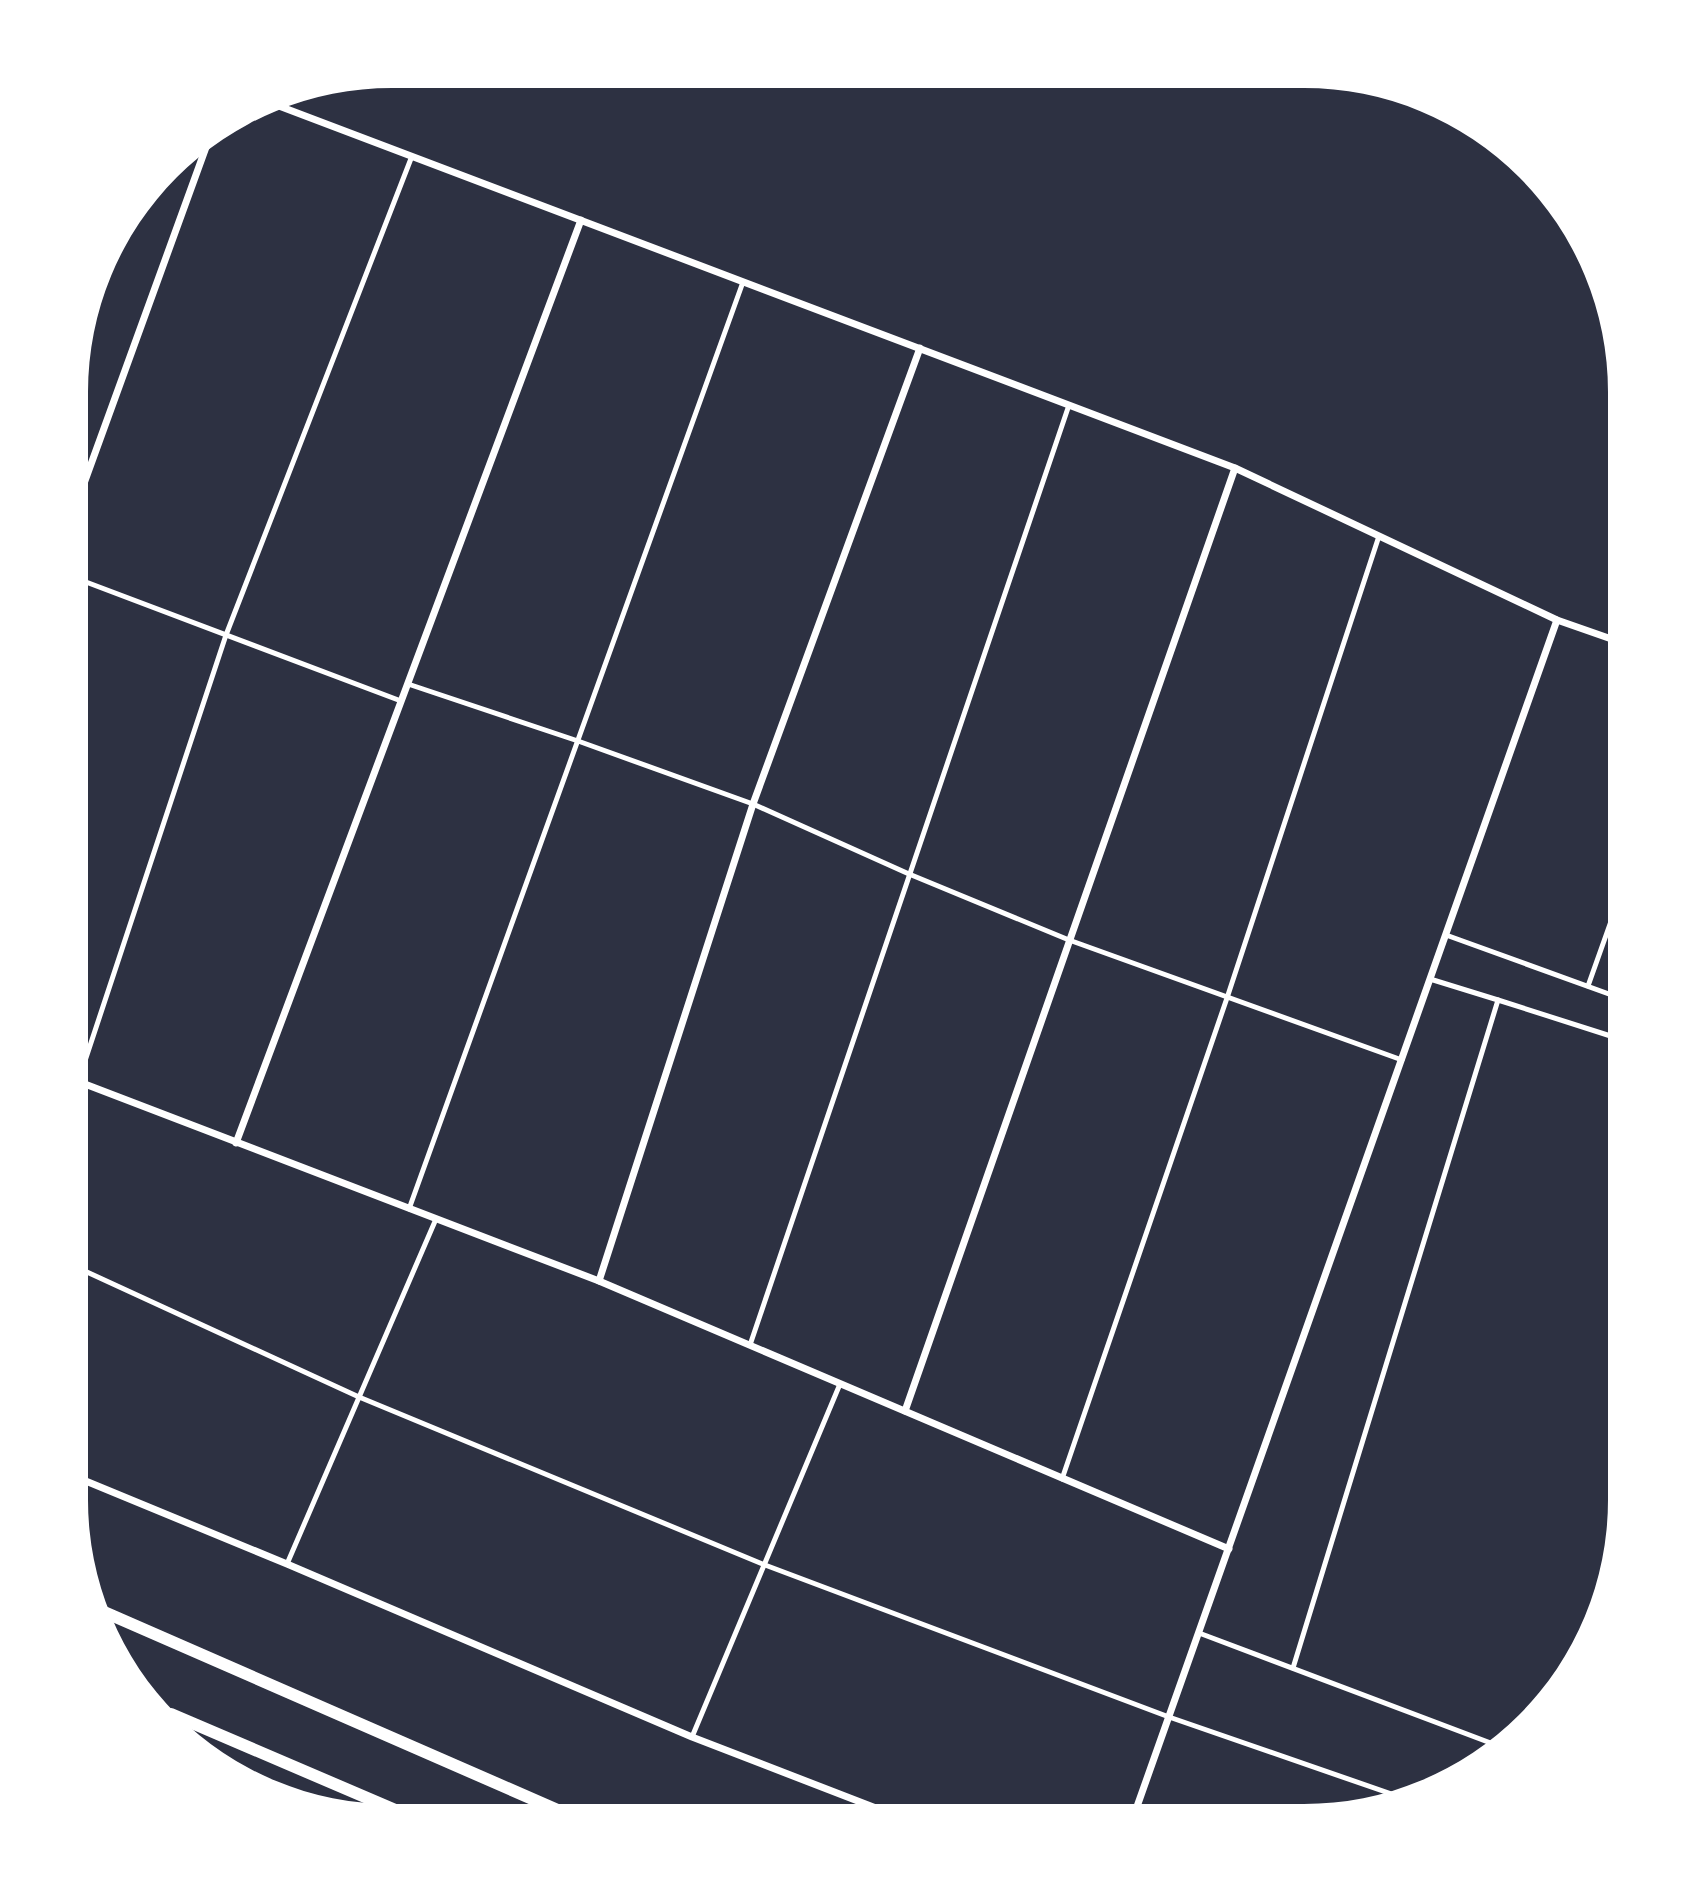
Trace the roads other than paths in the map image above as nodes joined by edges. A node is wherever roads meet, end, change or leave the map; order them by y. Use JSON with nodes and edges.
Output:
{"nodes":[{"id":1,"x":284,"y":108,"type":"edge"},
{"id":2,"x":204,"y":152,"type":"edge"},
{"id":3,"x":412,"y":156,"type":"junction"},
{"id":4,"x":581,"y":220,"type":"junction"},
{"id":5,"x":743,"y":282,"type":"junction"},
{"id":6,"x":920,"y":348,"type":"junction"},
{"id":7,"x":1069,"y":405,"type":"junction"},
{"id":8,"x":1235,"y":468,"type":"junction"},
{"id":9,"x":88,"y":472,"type":"edge"},
{"id":10,"x":1379,"y":536,"type":"junction"},
{"id":11,"x":88,"y":583,"type":"edge"},
{"id":12,"x":1557,"y":621,"type":"junction"},
{"id":13,"x":226,"y":635,"type":"junction"},
{"id":14,"x":1608,"y":638,"type":"edge"},
{"id":15,"x":408,"y":684,"type":"junction"},
{"id":16,"x":401,"y":701,"type":"junction"},
{"id":17,"x":578,"y":741,"type":"junction"},
{"id":18,"x":753,"y":804,"type":"junction"},
{"id":19,"x":909,"y":874,"type":"junction"},
{"id":20,"x":1608,"y":930,"type":"edge"},
{"id":21,"x":1446,"y":935,"type":"junction"},
{"id":22,"x":1069,"y":940,"type":"junction"},
{"id":23,"x":1430,"y":979,"type":"junction"},
{"id":24,"x":1588,"y":986,"type":"junction"},
{"id":25,"x":1608,"y":994,"type":"edge"},
{"id":26,"x":1227,"y":998,"type":"junction"},
{"id":27,"x":1498,"y":1000,"type":"junction"},
{"id":28,"x":1608,"y":1036,"type":"edge"},
{"id":29,"x":88,"y":1049,"type":"edge"},
{"id":30,"x":1402,"y":1060,"type":"junction"},
{"id":31,"x":88,"y":1086,"type":"edge"},
{"id":32,"x":236,"y":1143,"type":"junction"},
{"id":33,"x":409,"y":1209,"type":"junction"},
{"id":34,"x":436,"y":1219,"type":"junction"},
{"id":35,"x":88,"y":1273,"type":"edge"},
{"id":36,"x":599,"y":1281,"type":"junction"},
{"id":37,"x":750,"y":1345,"type":"junction"},
{"id":38,"x":840,"y":1384,"type":"junction"},
{"id":39,"x":359,"y":1397,"type":"junction"},
{"id":40,"x":905,"y":1411,"type":"junction"},
{"id":41,"x":1062,"y":1479,"type":"junction"},
{"id":42,"x":88,"y":1481,"type":"edge"},
{"id":43,"x":1229,"y":1549,"type":"junction"},
{"id":44,"x":287,"y":1564,"type":"junction"},
{"id":45,"x":765,"y":1565,"type":"junction"},
{"id":46,"x":111,"y":1615,"type":"edge"},
{"id":47,"x":1199,"y":1633,"type":"junction"},
{"id":48,"x":1293,"y":1668,"type":"junction"},
{"id":49,"x":1169,"y":1717,"type":"junction"},
{"id":50,"x":181,"y":1718,"type":"edge"},
{"id":51,"x":692,"y":1737,"type":"junction"},
{"id":52,"x":1488,"y":1742,"type":"edge"},
{"id":53,"x":1386,"y":1792,"type":"edge"},
{"id":54,"x":380,"y":1803,"type":"edge"},
{"id":55,"x":544,"y":1804,"type":"edge"},
{"id":56,"x":866,"y":1804,"type":"edge"},
{"id":57,"x":1139,"y":1804,"type":"edge"}],
"edges":[{"from":1,"to":3,"type":"street"},
{"from":2,"to":9,"type":"street"},
{"from":3,"to":4,"type":"street"},
{"from":3,"to":13,"type":"lane"},
{"from":4,"to":5,"type":"street"},
{"from":4,"to":15,"type":"street"},
{"from":5,"to":6,"type":"street"},
{"from":5,"to":17,"type":"lane"},
{"from":6,"to":7,"type":"street"},
{"from":6,"to":18,"type":"street"},
{"from":7,"to":8,"type":"street"},
{"from":7,"to":19,"type":"lane"},
{"from":8,"to":10,"type":"street"},
{"from":8,"to":22,"type":"street"},
{"from":10,"to":12,"type":"street"},
{"from":10,"to":26,"type":"lane"},
{"from":11,"to":13,"type":"lane"},
{"from":12,"to":14,"type":"street"},
{"from":12,"to":21,"type":"street"},
{"from":13,"to":16,"type":"lane"},
{"from":13,"to":29,"type":"lane"},
{"from":15,"to":16,"type":"street"},
{"from":15,"to":17,"type":"lane"},
{"from":16,"to":32,"type":"street"},
{"from":17,"to":18,"type":"lane"},
{"from":17,"to":33,"type":"lane"},
{"from":18,"to":19,"type":"lane"},
{"from":18,"to":36,"type":"street"},
{"from":19,"to":22,"type":"lane"},
{"from":19,"to":37,"type":"lane"},
{"from":20,"to":24,"type":"lane"},
{"from":21,"to":23,"type":"street"},
{"from":21,"to":24,"type":"lane"},
{"from":22,"to":26,"type":"lane"},
{"from":22,"to":40,"type":"street"},
{"from":23,"to":27,"type":"lane"},
{"from":23,"to":30,"type":"street"},
{"from":24,"to":25,"type":"lane"},
{"from":26,"to":30,"type":"lane"},
{"from":26,"to":41,"type":"lane"},
{"from":27,"to":28,"type":"lane"},
{"from":27,"to":48,"type":"lane"},
{"from":30,"to":43,"type":"street"},
{"from":31,"to":32,"type":"street"},
{"from":32,"to":33,"type":"street"},
{"from":33,"to":34,"type":"street"},
{"from":34,"to":36,"type":"street"},
{"from":34,"to":39,"type":"lane"},
{"from":35,"to":39,"type":"lane"},
{"from":36,"to":37,"type":"street"},
{"from":37,"to":38,"type":"street"},
{"from":38,"to":40,"type":"street"},
{"from":38,"to":45,"type":"lane"},
{"from":39,"to":44,"type":"lane"},
{"from":39,"to":45,"type":"lane"},
{"from":40,"to":41,"type":"street"},
{"from":41,"to":43,"type":"street"},
{"from":42,"to":44,"type":"street"},
{"from":43,"to":47,"type":"street"},
{"from":44,"to":51,"type":"street"},
{"from":45,"to":49,"type":"lane"},
{"from":45,"to":51,"type":"lane"},
{"from":46,"to":55,"type":"street"},
{"from":47,"to":48,"type":"lane"},
{"from":47,"to":49,"type":"street"},
{"from":48,"to":52,"type":"lane"},
{"from":49,"to":53,"type":"lane"},
{"from":49,"to":57,"type":"street"},
{"from":50,"to":54,"type":"street"},
{"from":51,"to":56,"type":"street"}]}
